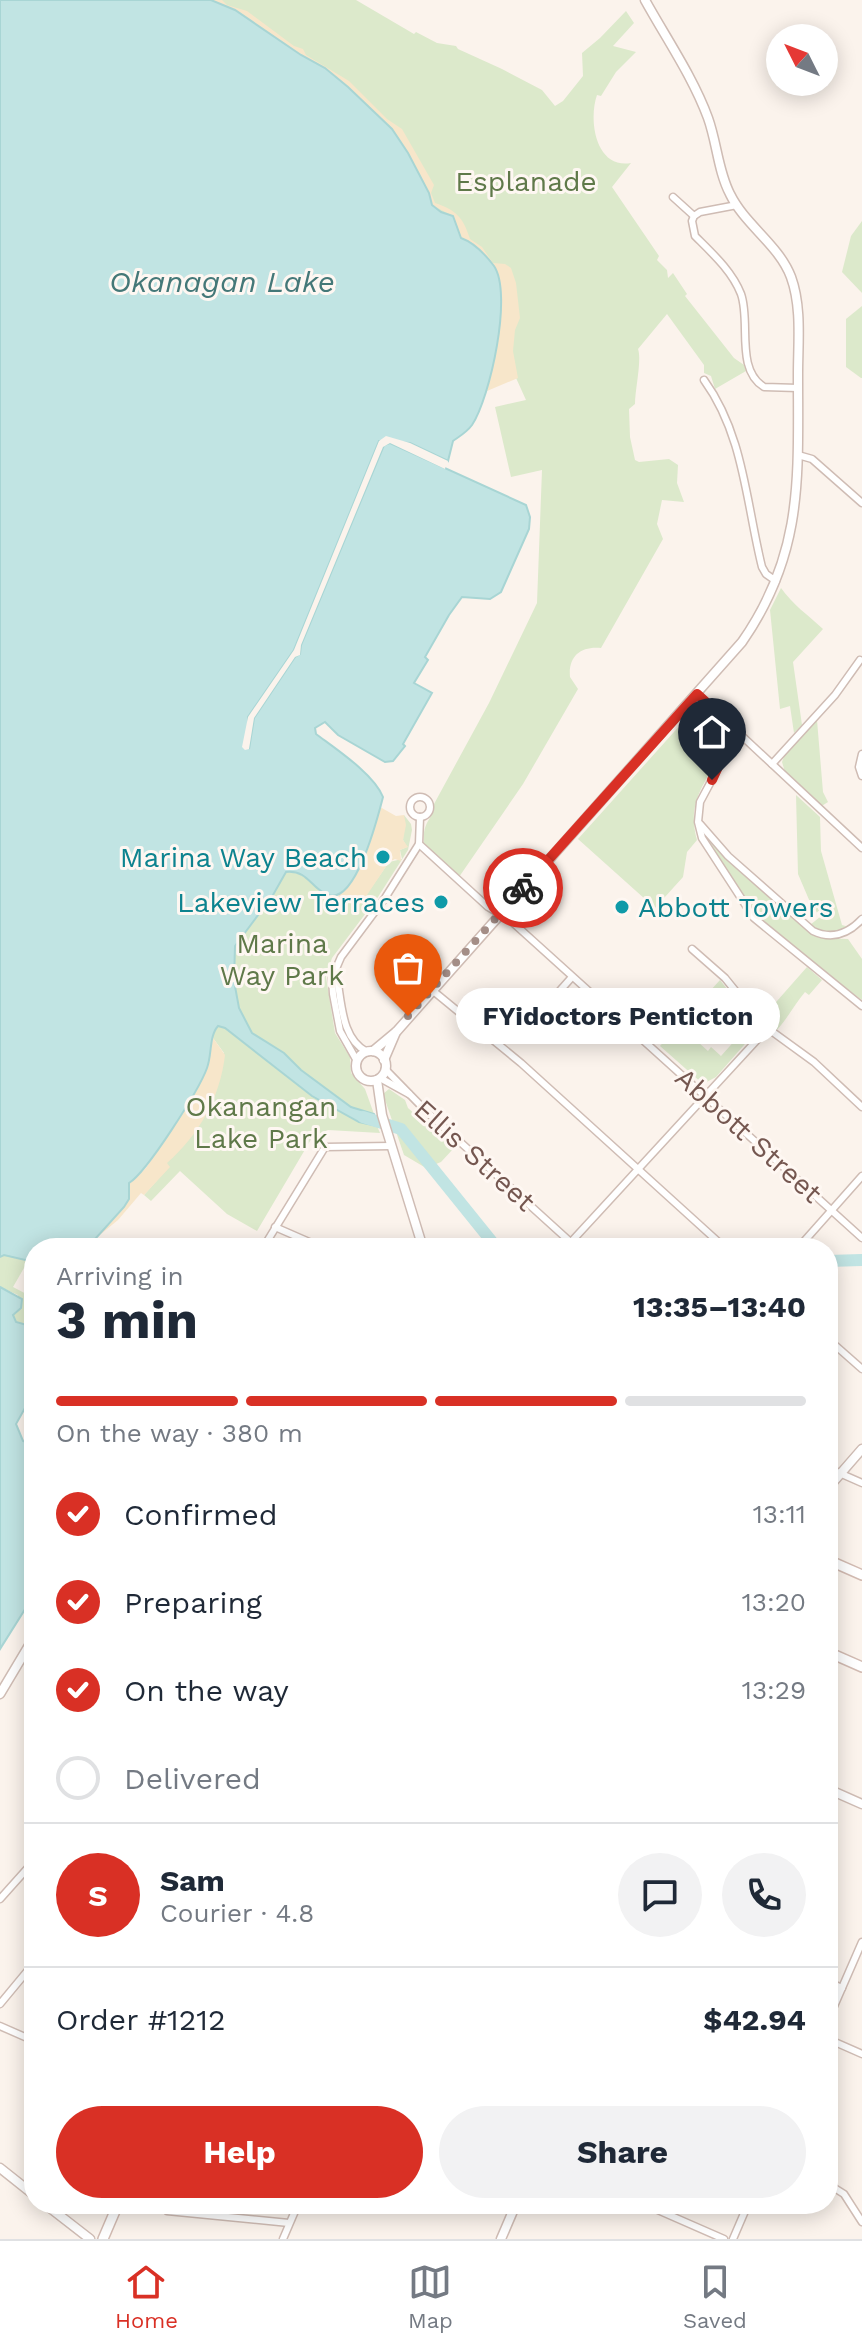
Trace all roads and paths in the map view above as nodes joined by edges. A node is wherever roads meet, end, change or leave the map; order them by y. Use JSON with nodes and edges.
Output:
{"nodes":[{"id":1,"x":645,"y":0,"type":"edge"},
{"id":2,"x":673,"y":197,"type":"dead end"},
{"id":3,"x":737,"y":205,"type":"junction"},
{"id":4,"x":694,"y":216,"type":"junction"},
{"id":5,"x":704,"y":380,"type":"dead end"},
{"id":6,"x":798,"y":388,"type":"junction"},
{"id":7,"x":798,"y":455,"type":"junction"},
{"id":8,"x":862,"y":503,"type":"edge"},
{"id":9,"x":776,"y":581,"type":"junction"},
{"id":10,"x":860,"y":660,"type":"edge"},
{"id":11,"x":697,"y":694,"type":"junction"},
{"id":12,"x":735,"y":729,"type":"junction"},
{"id":13,"x":862,"y":754,"type":"edge"},
{"id":14,"x":772,"y":764,"type":"junction"},
{"id":15,"x":862,"y":776,"type":"edge"},
{"id":16,"x":420,"y":817,"type":"dead end"},
{"id":17,"x":698,"y":822,"type":"junction"},
{"id":18,"x":419,"y":844,"type":"junction"},
{"id":19,"x":862,"y":848,"type":"edge"},
{"id":20,"x":500,"y":914,"type":"junction"},
{"id":21,"x":862,"y":919,"type":"edge"},
{"id":22,"x":692,"y":949,"type":"dead end"},
{"id":23,"x":335,"y":970,"type":"junction"},
{"id":24,"x":572,"y":977,"type":"junction"},
{"id":25,"x":432,"y":990,"type":"junction"},
{"id":26,"x":862,"y":1006,"type":"edge"},
{"id":27,"x":540,"y":1013,"type":"dead end"},
{"id":28,"x":768,"y":1028,"type":"junction"},
{"id":29,"x":397,"y":1031,"type":"junction"},
{"id":30,"x":370,"y":1052,"type":"junction"},
{"id":31,"x":357,"y":1061,"type":"junction"},
{"id":32,"x":385,"y":1065,"type":"junction"},
{"id":33,"x":378,"y":1079,"type":"junction"},
{"id":34,"x":365,"y":1080,"type":"junction"},
{"id":35,"x":409,"y":1094,"type":"junction"},
{"id":36,"x":706,"y":1097,"type":"junction"},
{"id":37,"x":862,"y":1107,"type":"edge"},
{"id":38,"x":382,"y":1115,"type":"junction"},
{"id":39,"x":391,"y":1146,"type":"junction"},
{"id":40,"x":639,"y":1170,"type":"junction"},
{"id":41,"x":862,"y":1176,"type":"edge"},
{"id":42,"x":831,"y":1210,"type":"junction"},
{"id":43,"x":275,"y":1227,"type":"junction"},
{"id":44,"x":269,"y":1238,"type":"edge"},
{"id":45,"x":300,"y":1238,"type":"edge"},
{"id":46,"x":420,"y":1238,"type":"edge"},
{"id":47,"x":567,"y":1238,"type":"edge"},
{"id":48,"x":575,"y":1238,"type":"edge"},
{"id":49,"x":714,"y":1238,"type":"edge"},
{"id":50,"x":807,"y":1238,"type":"edge"},
{"id":51,"x":862,"y":1238,"type":"edge"},
{"id":52,"x":838,"y":1348,"type":"edge"},
{"id":53,"x":862,"y":1369,"type":"edge"},
{"id":54,"x":862,"y":1449,"type":"edge"},
{"id":55,"x":840,"y":1473,"type":"junction"},
{"id":56,"x":838,"y":1476,"type":"edge"},
{"id":57,"x":862,"y":1483,"type":"edge"},
{"id":58,"x":838,"y":1564,"type":"edge"},
{"id":59,"x":862,"y":1575,"type":"edge"},
{"id":60,"x":24,"y":1654,"type":"edge"},
{"id":61,"x":838,"y":1656,"type":"edge"},
{"id":62,"x":862,"y":1667,"type":"edge"},
{"id":63,"x":0,"y":1694,"type":"edge"},
{"id":64,"x":838,"y":1793,"type":"edge"},
{"id":65,"x":862,"y":1804,"type":"edge"},
{"id":66,"x":24,"y":1872,"type":"edge"},
{"id":67,"x":0,"y":1899,"type":"edge"},
{"id":68,"x":862,"y":1942,"type":"edge"},
{"id":69,"x":24,"y":1975,"type":"edge"},
{"id":70,"x":838,"y":1986,"type":"edge"},
{"id":71,"x":842,"y":1988,"type":"junction"},
{"id":72,"x":838,"y":1997,"type":"edge"},
{"id":73,"x":0,"y":2004,"type":"edge"},
{"id":74,"x":0,"y":2026,"type":"edge"},
{"id":75,"x":24,"y":2037,"type":"edge"},
{"id":76,"x":838,"y":2043,"type":"edge"},
{"id":77,"x":862,"y":2054,"type":"edge"},
{"id":78,"x":0,"y":2168,"type":"edge"},
{"id":79,"x":24,"y":2187,"type":"edge"},
{"id":80,"x":838,"y":2190,"type":"edge"},
{"id":81,"x":58,"y":2214,"type":"edge"},
{"id":82,"x":114,"y":2214,"type":"edge"},
{"id":83,"x":198,"y":2214,"type":"edge"},
{"id":84,"x":293,"y":2214,"type":"edge"},
{"id":85,"x":512,"y":2214,"type":"edge"},
{"id":86,"x":667,"y":2214,"type":"edge"},
{"id":87,"x":744,"y":2214,"type":"edge"},
{"id":88,"x":862,"y":2222,"type":"edge"},
{"id":89,"x":289,"y":2223,"type":"junction"},
{"id":90,"x":90,"y":2239,"type":"edge"},
{"id":91,"x":103,"y":2239,"type":"edge"},
{"id":92,"x":283,"y":2239,"type":"edge"},
{"id":93,"x":501,"y":2239,"type":"edge"},
{"id":94,"x":724,"y":2239,"type":"edge"},
{"id":95,"x":733,"y":2239,"type":"edge"}],
"edges":[{"from":1,"to":3,"type":"street"},
{"from":2,"to":4,"type":"street"},
{"from":3,"to":4,"type":"street"},
{"from":3,"to":6,"type":"street"},
{"from":4,"to":6,"type":"street"},
{"from":5,"to":9,"type":"street"},
{"from":6,"to":7,"type":"street"},
{"from":7,"to":8,"type":"street"},
{"from":7,"to":9,"type":"street"},
{"from":9,"to":11,"type":"street"},
{"from":10,"to":14,"type":"street"},
{"from":11,"to":12,"type":"street"},
{"from":11,"to":20,"type":"street"},
{"from":12,"to":14,"type":"street"},
{"from":12,"to":17,"type":"street"},
{"from":13,"to":15,"type":"street"},
{"from":14,"to":19,"type":"street"},
{"from":16,"to":18,"type":"street"},
{"from":17,"to":21,"type":"street"},
{"from":17,"to":26,"type":"street"},
{"from":18,"to":20,"type":"street","name":"Abbott Street"},
{"from":18,"to":23,"type":"street"},
{"from":20,"to":24,"type":"street","name":"Abbott Street"},
{"from":20,"to":25,"type":"street"},
{"from":22,"to":28,"type":"street"},
{"from":23,"to":30,"type":"street"},
{"from":23,"to":31,"type":"street"},
{"from":24,"to":27,"type":"street"},
{"from":24,"to":36,"type":"street","name":"Abbott Street"},
{"from":25,"to":29,"type":"street"},
{"from":25,"to":40,"type":"street"},
{"from":28,"to":36,"type":"street"},
{"from":28,"to":37,"type":"street"},
{"from":29,"to":30,"type":"street"},
{"from":29,"to":32,"type":"street"},
{"from":30,"to":31,"type":"street"},
{"from":30,"to":32,"type":"street"},
{"from":31,"to":34,"type":"street"},
{"from":32,"to":33,"type":"street"},
{"from":32,"to":35,"type":"street","name":"Ellis Street"},
{"from":33,"to":34,"type":"street"},
{"from":33,"to":35,"type":"street","name":"Ellis Street"},
{"from":33,"to":38,"type":"street"},
{"from":34,"to":38,"type":"street"},
{"from":35,"to":47,"type":"street","name":"Ellis Street"},
{"from":36,"to":40,"type":"street"},
{"from":36,"to":42,"type":"street","name":"Abbott Street"},
{"from":38,"to":39,"type":"street"},
{"from":39,"to":43,"type":"street"},
{"from":39,"to":46,"type":"street"},
{"from":40,"to":48,"type":"street"},
{"from":40,"to":49,"type":"street"},
{"from":41,"to":42,"type":"street"},
{"from":42,"to":50,"type":"street"},
{"from":42,"to":51,"type":"street","name":"Abbott Street"},
{"from":43,"to":44,"type":"street"},
{"from":43,"to":45,"type":"street"},
{"from":52,"to":53,"type":"street"},
{"from":54,"to":55,"type":"street"},
{"from":55,"to":56,"type":"street"},
{"from":55,"to":57,"type":"street"},
{"from":58,"to":59,"type":"main road"},
{"from":60,"to":63,"type":"street"},
{"from":61,"to":62,"type":"main road"},
{"from":64,"to":65,"type":"street"},
{"from":66,"to":67,"type":"street"},
{"from":68,"to":71,"type":"street"},
{"from":69,"to":73,"type":"street"},
{"from":70,"to":71,"type":"street"},
{"from":71,"to":72,"type":"street"},
{"from":74,"to":75,"type":"street"},
{"from":76,"to":77,"type":"street"},
{"from":78,"to":79,"type":"street"},
{"from":80,"to":88,"type":"street"},
{"from":81,"to":90,"type":"street"},
{"from":82,"to":91,"type":"main road"},
{"from":83,"to":89,"type":"street"},
{"from":84,"to":89,"type":"street"},
{"from":85,"to":93,"type":"street"},
{"from":86,"to":94,"type":"street"},
{"from":87,"to":95,"type":"street"},
{"from":89,"to":92,"type":"street"}]}
